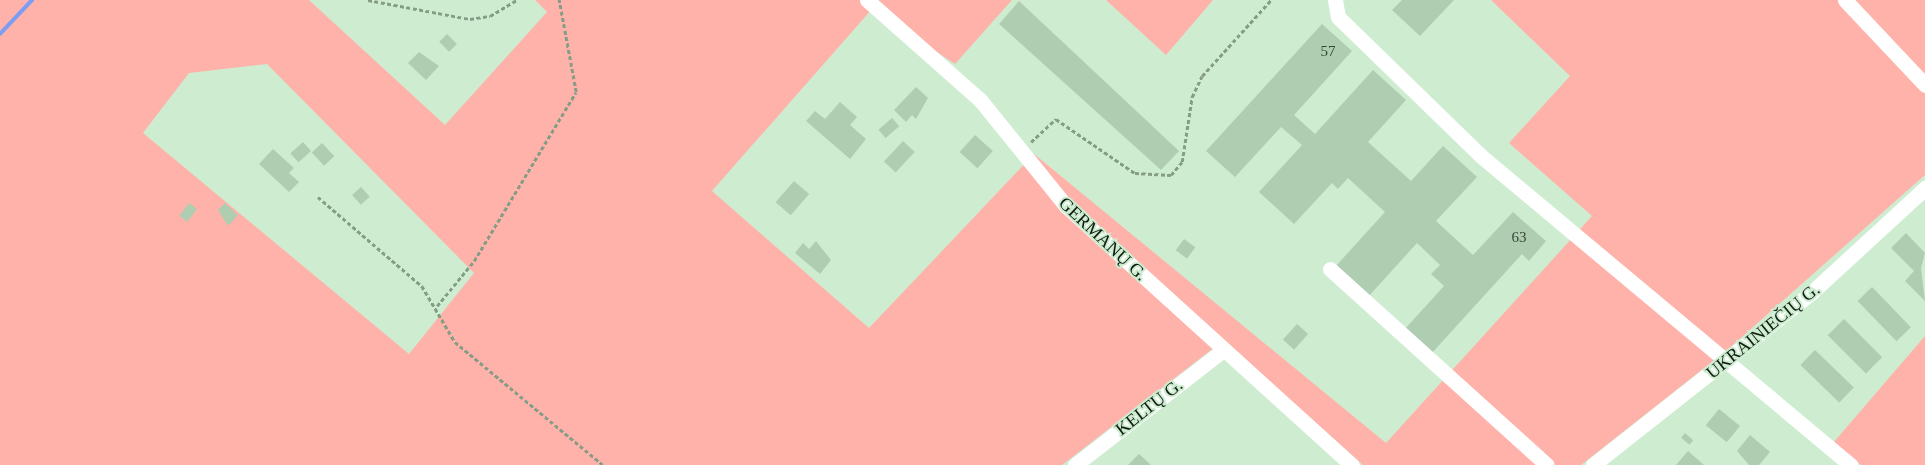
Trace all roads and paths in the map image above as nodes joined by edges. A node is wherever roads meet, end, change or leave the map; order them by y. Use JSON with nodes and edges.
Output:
{"nodes":[{"id":1,"x":368,"y":0,"type":"edge"},
{"id":2,"x":517,"y":0,"type":"edge"},
{"id":3,"x":559,"y":0,"type":"edge"},
{"id":4,"x":868,"y":0,"type":"edge"},
{"id":5,"x":1271,"y":0,"type":"edge"},
{"id":6,"x":1335,"y":0,"type":"edge"},
{"id":7,"x":1844,"y":0,"type":"edge"},
{"id":8,"x":1925,"y":85,"type":"edge"},
{"id":9,"x":1023,"y":150,"type":"junction"},
{"id":10,"x":1925,"y":188,"type":"edge"},
{"id":11,"x":318,"y":197,"type":"dead end"},
{"id":12,"x":1330,"y":269,"type":"dead end"},
{"id":13,"x":437,"y":306,"type":"junction"},
{"id":14,"x":1224,"y":350,"type":"junction"},
{"id":15,"x":1724,"y":363,"type":"junction"},
{"id":16,"x":603,"y":465,"type":"edge"},
{"id":17,"x":1075,"y":465,"type":"edge"},
{"id":18,"x":1352,"y":465,"type":"edge"},
{"id":19,"x":1547,"y":465,"type":"edge"},
{"id":20,"x":1593,"y":465,"type":"edge"},
{"id":21,"x":1851,"y":465,"type":"edge"}],
"edges":[{"from":1,"to":2,"type":"path"},
{"from":3,"to":13,"type":"path"},
{"from":4,"to":9,"type":"street","name":"GERMANŲ G."},
{"from":5,"to":9,"type":"path"},
{"from":6,"to":15,"type":"street"},
{"from":7,"to":8,"type":"street"},
{"from":9,"to":14,"type":"street","name":"GERMANŲ G."},
{"from":10,"to":15,"type":"street","name":"UKRAINIEČIŲ G."},
{"from":11,"to":13,"type":"path"},
{"from":12,"to":19,"type":"street"},
{"from":13,"to":16,"type":"path"},
{"from":14,"to":17,"type":"street","name":"KELTŲ G."},
{"from":14,"to":18,"type":"street","name":"GERMANŲ G."},
{"from":15,"to":20,"type":"street","name":"UKRAINIEČIŲ G."},
{"from":15,"to":21,"type":"street"}]}
